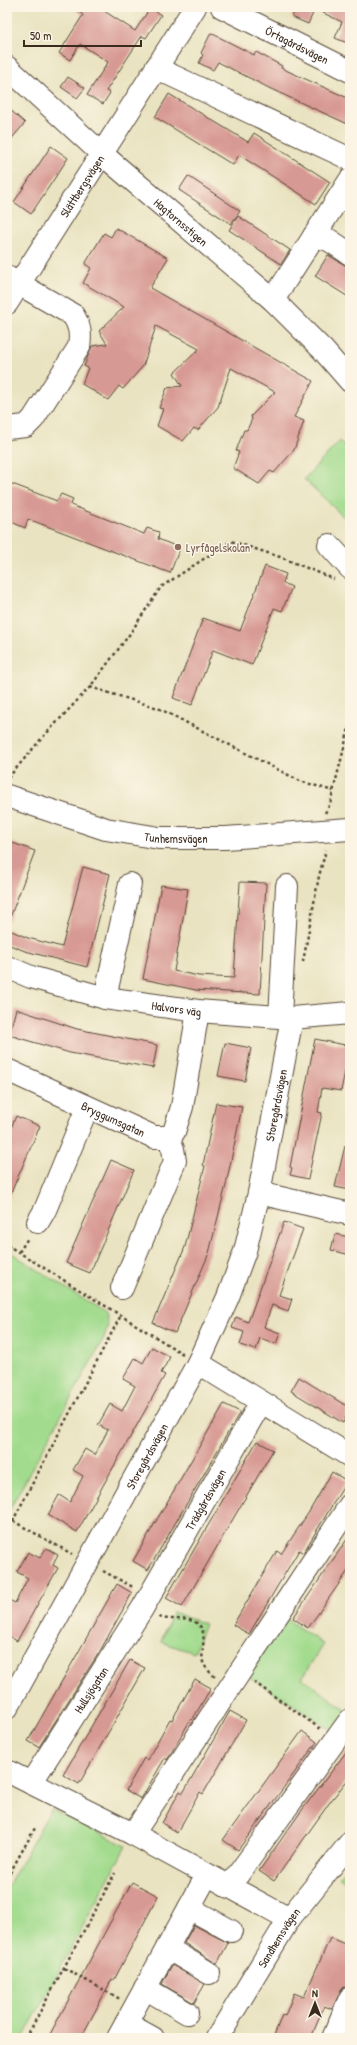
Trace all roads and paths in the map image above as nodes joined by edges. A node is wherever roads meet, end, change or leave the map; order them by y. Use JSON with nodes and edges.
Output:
{"nodes":[{"id":1,"x":195,"y":7,"type":"edge"},
{"id":2,"x":222,"y":7,"type":"edge"},
{"id":3,"x":7,"y":67,"type":"edge"},
{"id":4,"x":156,"y":68,"type":"junction"},
{"id":5,"x":350,"y":72,"type":"edge"},
{"id":6,"x":102,"y":154,"type":"junction"},
{"id":7,"x":350,"y":159,"type":"edge"},
{"id":8,"x":350,"y":180,"type":"edge"},
{"id":9,"x":314,"y":236,"type":"junction"},
{"id":10,"x":350,"y":254,"type":"edge"},
{"id":11,"x":13,"y":280,"type":"edge"},
{"id":12,"x":273,"y":300,"type":"junction"},
{"id":13,"x":7,"y":303,"type":"edge"},
{"id":14,"x":350,"y":381,"type":"edge"},
{"id":15,"x":7,"y":428,"type":"edge"},
{"id":16,"x":329,"y":545,"type":"dead end"},
{"id":17,"x":343,"y":574,"type":"edge"},
{"id":18,"x":90,"y":687,"type":"junction"},
{"id":19,"x":350,"y":724,"type":"edge"},
{"id":20,"x":7,"y":779,"type":"edge"},
{"id":21,"x":10,"y":789,"type":"edge"},
{"id":22,"x":333,"y":791,"type":"junction"},
{"id":23,"x":326,"y":816,"type":"junction"},
{"id":24,"x":350,"y":829,"type":"edge"},
{"id":25,"x":130,"y":884,"type":"dead end"},
{"id":26,"x":287,"y":886,"type":"dead end"},
{"id":27,"x":302,"y":966,"type":"dead end"},
{"id":28,"x":7,"y":967,"type":"edge"},
{"id":29,"x":105,"y":998,"type":"junction"},
{"id":30,"x":198,"y":1011,"type":"junction"},
{"id":31,"x":350,"y":1012,"type":"edge"},
{"id":32,"x":286,"y":1017,"type":"junction"},
{"id":33,"x":7,"y":1070,"type":"edge"},
{"id":34,"x":87,"y":1108,"type":"junction"},
{"id":35,"x":168,"y":1137,"type":"junction"},
{"id":36,"x":259,"y":1192,"type":"junction"},
{"id":37,"x":350,"y":1214,"type":"edge"},
{"id":38,"x":38,"y":1222,"type":"dead end"},
{"id":39,"x":7,"y":1245,"type":"edge"},
{"id":40,"x":11,"y":1247,"type":"junction"},
{"id":41,"x":7,"y":1252,"type":"edge"},
{"id":42,"x":122,"y":1288,"type":"dead end"},
{"id":43,"x":120,"y":1317,"type":"junction"},
{"id":44,"x":198,"y":1363,"type":"junction"},
{"id":45,"x":261,"y":1402,"type":"junction"},
{"id":46,"x":350,"y":1456,"type":"edge"},
{"id":47,"x":350,"y":1504,"type":"edge"},
{"id":48,"x":7,"y":1532,"type":"edge"},
{"id":49,"x":146,"y":1603,"type":"junction"},
{"id":50,"x":235,"y":1681,"type":"junction"},
{"id":51,"x":7,"y":1708,"type":"edge"},
{"id":52,"x":350,"y":1720,"type":"edge"},
{"id":53,"x":336,"y":1739,"type":"junction"},
{"id":54,"x":7,"y":1771,"type":"edge"},
{"id":55,"x":31,"y":1783,"type":"junction"},
{"id":56,"x":35,"y":1828,"type":"dead end"},
{"id":57,"x":133,"y":1834,"type":"junction"},
{"id":58,"x":350,"y":1844,"type":"edge"},
{"id":59,"x":115,"y":1873,"type":"dead end"},
{"id":60,"x":207,"y":1875,"type":"junction"},
{"id":61,"x":7,"y":1878,"type":"edge"},
{"id":62,"x":229,"y":1887,"type":"junction"},
{"id":63,"x":189,"y":1908,"type":"junction"},
{"id":64,"x":289,"y":1919,"type":"junction"},
{"id":65,"x":231,"y":1931,"type":"dead end"},
{"id":66,"x":167,"y":1948,"type":"junction"},
{"id":67,"x":64,"y":1968,"type":"junction"},
{"id":68,"x":209,"y":1973,"type":"dead end"},
{"id":69,"x":145,"y":1988,"type":"junction"},
{"id":70,"x":350,"y":1998,"type":"edge"},
{"id":71,"x":187,"y":2013,"type":"dead end"},
{"id":72,"x":126,"y":2023,"type":"edge"},
{"id":73,"x":26,"y":2038,"type":"edge"},
{"id":74,"x":152,"y":2038,"type":"edge"},
{"id":75,"x":218,"y":2038,"type":"edge"},
{"id":76,"x":333,"y":2038,"type":"edge"}],
"edges":[{"from":1,"to":4,"type":"street","name":"Slättbergsvägen"},
{"from":2,"to":5,"type":"street","name":"Örtagårdsvägen"},
{"from":3,"to":6,"type":"street","name":"Hagtornsstigen"},
{"from":4,"to":6,"type":"street","name":"Slättbergsvägen"},
{"from":4,"to":7,"type":"street"},
{"from":6,"to":11,"type":"street","name":"Slättbergsvägen"},
{"from":6,"to":12,"type":"street","name":"Hagtornsstigen"},
{"from":8,"to":9,"type":"street"},
{"from":9,"to":10,"type":"street"},
{"from":9,"to":12,"type":"street"},
{"from":11,"to":13,"type":"street","name":"Slättbergsvägen"},
{"from":11,"to":15,"type":"street"},
{"from":12,"to":14,"type":"street","name":"Hagtornsstigen"},
{"from":16,"to":17,"type":"street"},
{"from":17,"to":18,"type":"path"},
{"from":18,"to":20,"type":"path"},
{"from":18,"to":22,"type":"path"},
{"from":19,"to":22,"type":"path"},
{"from":20,"to":21,"type":"path"},
{"from":21,"to":23,"type":"street","name":"Tunhemsvägen"},
{"from":22,"to":23,"type":"path"},
{"from":23,"to":24,"type":"street","name":"Tunhemsvägen"},
{"from":23,"to":27,"type":"path"},
{"from":25,"to":29,"type":"street"},
{"from":26,"to":32,"type":"street","name":"Storegårdsvägen"},
{"from":28,"to":29,"type":"street","name":"Halvors väg"},
{"from":29,"to":30,"type":"street","name":"Halvors väg"},
{"from":30,"to":32,"type":"street","name":"Halvors väg"},
{"from":30,"to":35,"type":"street"},
{"from":31,"to":32,"type":"street","name":"Halvors väg"},
{"from":32,"to":36,"type":"street","name":"Storegårdsvägen"},
{"from":33,"to":34,"type":"street","name":"Bryggumsgatan"},
{"from":34,"to":35,"type":"street","name":"Bryggumsgatan"},
{"from":34,"to":38,"type":"street"},
{"from":35,"to":42,"type":"street"},
{"from":36,"to":37,"type":"street"},
{"from":36,"to":44,"type":"street","name":"Storegårdsvägen"},
{"from":39,"to":40,"type":"path"},
{"from":40,"to":41,"type":"path"},
{"from":40,"to":43,"type":"path"},
{"from":43,"to":44,"type":"path"},
{"from":43,"to":48,"type":"path"},
{"from":44,"to":45,"type":"street"},
{"from":44,"to":51,"type":"street","name":"Storegårdsvägen"},
{"from":45,"to":46,"type":"street"},
{"from":45,"to":49,"type":"street","name":"Trädgårdsvägen"},
{"from":47,"to":50,"type":"street"},
{"from":49,"to":50,"type":"path"},
{"from":49,"to":55,"type":"street","name":"Hullsjögatan"},
{"from":50,"to":53,"type":"path"},
{"from":50,"to":57,"type":"street"},
{"from":52,"to":53,"type":"street"},
{"from":53,"to":62,"type":"street"},
{"from":54,"to":55,"type":"street"},
{"from":55,"to":57,"type":"street"},
{"from":56,"to":61,"type":"path"},
{"from":57,"to":60,"type":"street"},
{"from":58,"to":64,"type":"street","name":"Sandhemsvägen"},
{"from":59,"to":67,"type":"path"},
{"from":60,"to":62,"type":"street"},
{"from":60,"to":63,"type":"street"},
{"from":62,"to":64,"type":"street"},
{"from":63,"to":65,"type":"street"},
{"from":63,"to":66,"type":"street"},
{"from":64,"to":75,"type":"street","name":"Sandhemsvägen"},
{"from":66,"to":68,"type":"street"},
{"from":66,"to":69,"type":"street"},
{"from":67,"to":72,"type":"path"},
{"from":67,"to":73,"type":"path"},
{"from":69,"to":71,"type":"street"},
{"from":69,"to":72,"type":"street"},
{"from":70,"to":76,"type":"street"},
{"from":72,"to":74,"type":"street"}]}
